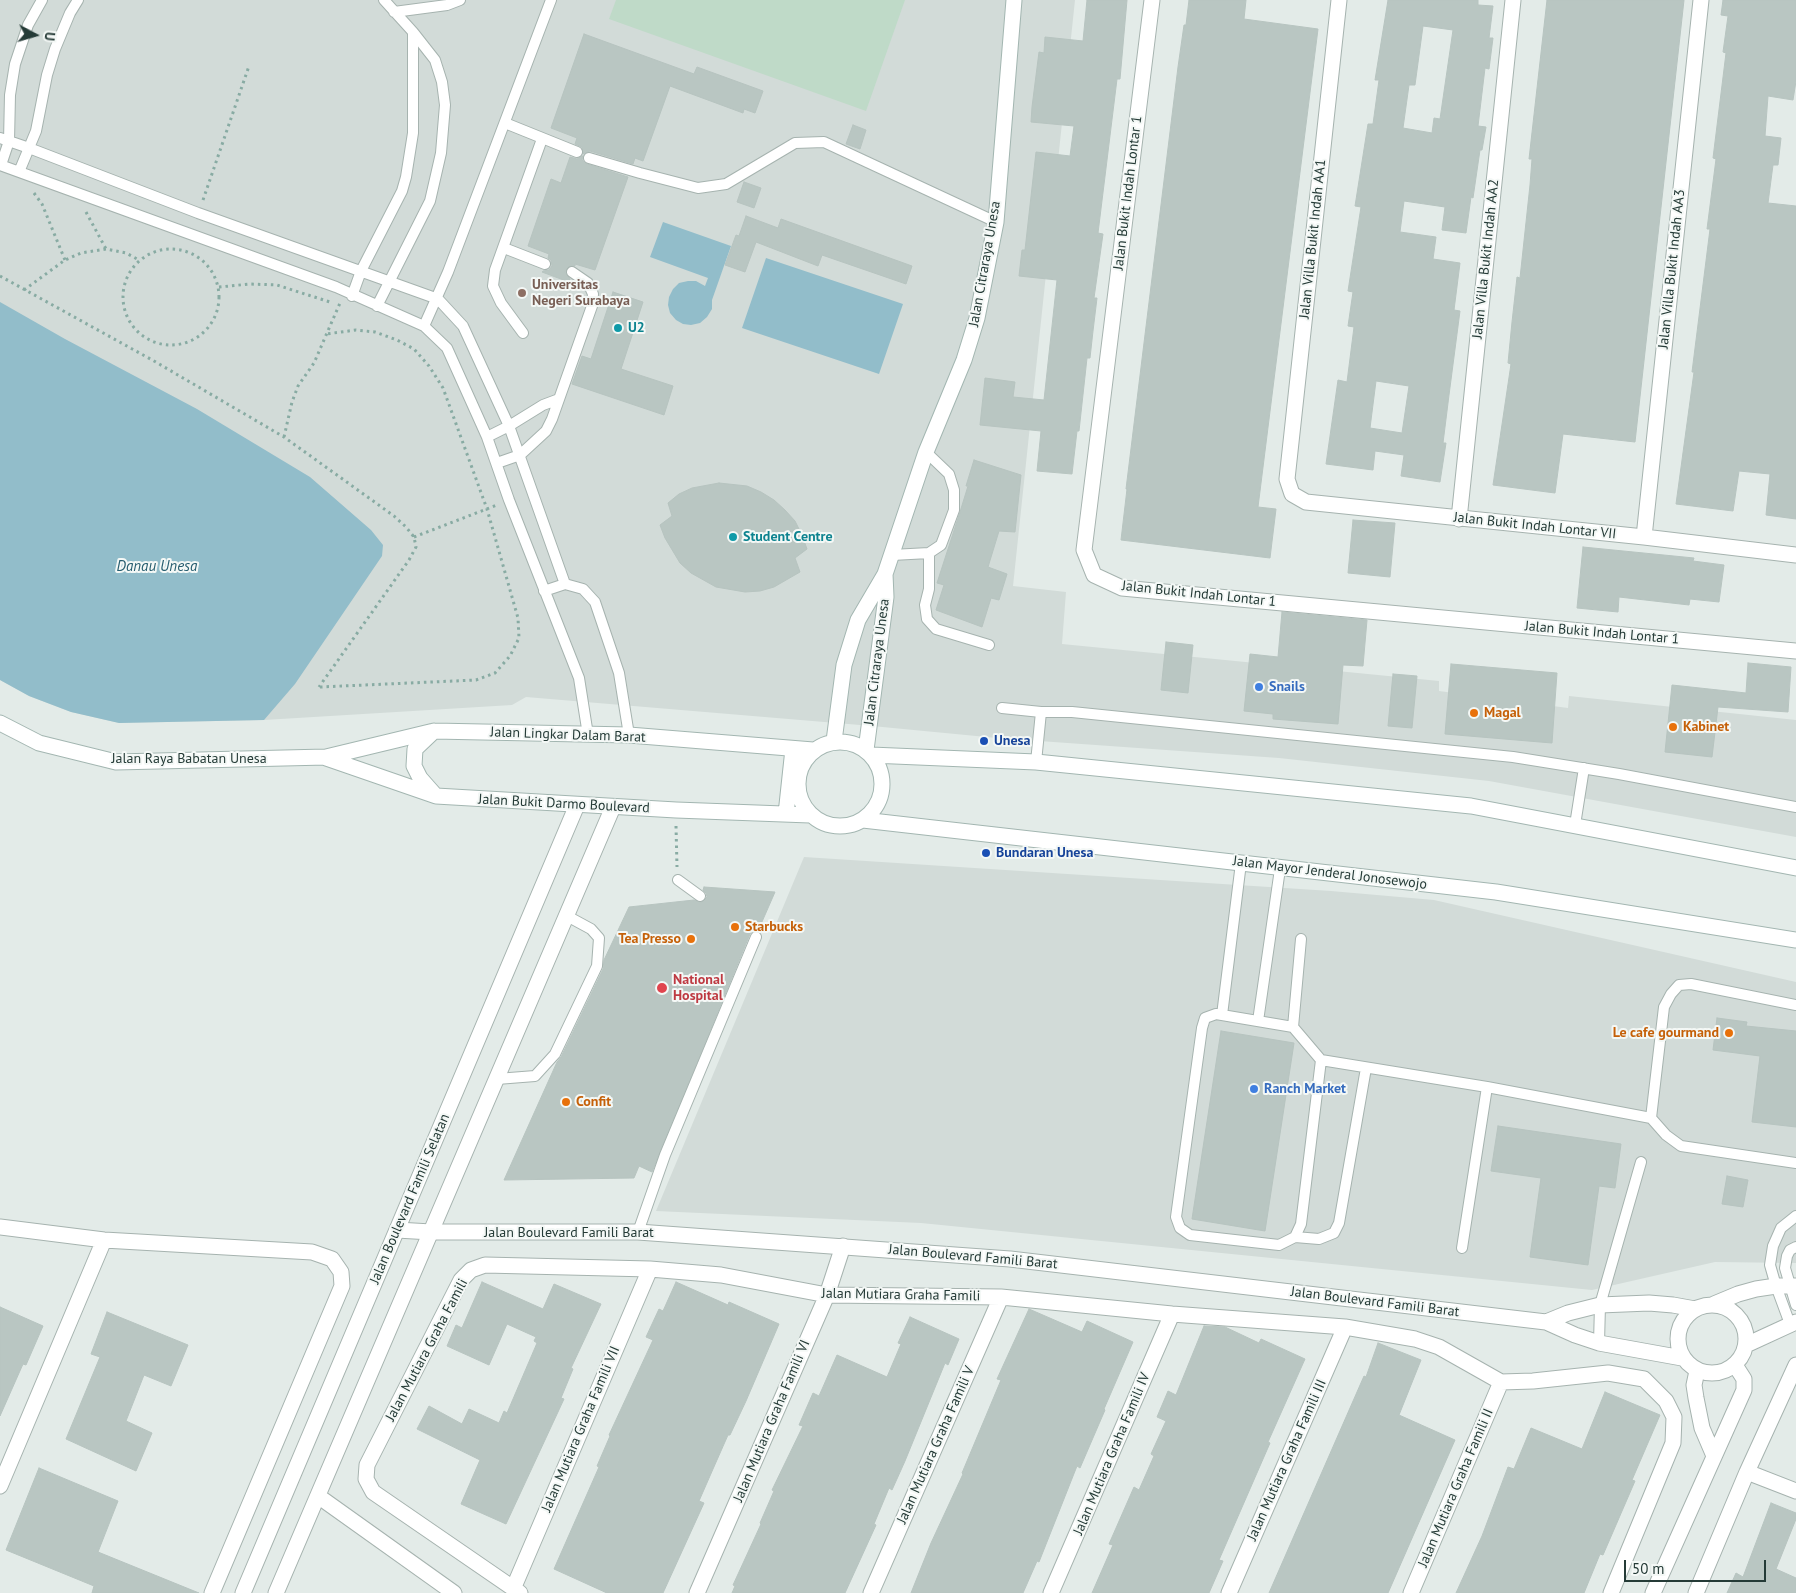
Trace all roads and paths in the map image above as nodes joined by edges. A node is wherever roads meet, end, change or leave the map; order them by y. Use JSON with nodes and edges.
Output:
{"nodes":[{"id":1,"x":42,"y":0,"type":"edge"},
{"id":2,"x":78,"y":0,"type":"edge"},
{"id":3,"x":384,"y":0,"type":"edge"},
{"id":4,"x":460,"y":0,"type":"edge"},
{"id":5,"x":551,"y":0,"type":"edge"},
{"id":6,"x":1014,"y":0,"type":"edge"},
{"id":7,"x":1152,"y":0,"type":"edge"},
{"id":8,"x":1339,"y":0,"type":"edge"},
{"id":9,"x":1513,"y":0,"type":"edge"},
{"id":10,"x":1701,"y":0,"type":"edge"},
{"id":11,"x":394,"y":12,"type":"junction"},
{"id":12,"x":413,"y":32,"type":"junction"},
{"id":13,"x":249,"y":66,"type":"dead end"},
{"id":14,"x":505,"y":123,"type":"junction"},
{"id":15,"x":4,"y":139,"type":"edge"},
{"id":16,"x":542,"y":139,"type":"junction"},
{"id":17,"x":29,"y":148,"type":"junction"},
{"id":18,"x":576,"y":152,"type":"dead end"},
{"id":19,"x":589,"y":158,"type":"dead end"},
{"id":20,"x":0,"y":165,"type":"edge"},
{"id":21,"x":19,"y":172,"type":"junction"},
{"id":22,"x":76,"y":192,"type":"junction"},
{"id":23,"x":198,"y":213,"type":"junction"},
{"id":24,"x":996,"y":222,"type":"junction"},
{"id":25,"x":504,"y":248,"type":"junction"},
{"id":26,"x":106,"y":249,"type":"junction"},
{"id":27,"x":65,"y":260,"type":"junction"},
{"id":28,"x":139,"y":260,"type":"junction"},
{"id":29,"x":546,"y":264,"type":"dead end"},
{"id":30,"x":361,"y":270,"type":"junction"},
{"id":31,"x":572,"y":272,"type":"dead end"},
{"id":32,"x":0,"y":276,"type":"edge"},
{"id":33,"x":389,"y":281,"type":"junction"},
{"id":34,"x":219,"y":287,"type":"junction"},
{"id":35,"x":24,"y":290,"type":"junction"},
{"id":36,"x":349,"y":294,"type":"junction"},
{"id":37,"x":438,"y":299,"type":"junction"},
{"id":38,"x":339,"y":305,"type":"junction"},
{"id":39,"x":377,"y":306,"type":"junction"},
{"id":40,"x":424,"y":326,"type":"junction"},
{"id":41,"x":523,"y":333,"type":"dead end"},
{"id":42,"x":326,"y":334,"type":"junction"},
{"id":43,"x":558,"y":399,"type":"junction"},
{"id":44,"x":509,"y":426,"type":"junction"},
{"id":45,"x":284,"y":437,"type":"junction"},
{"id":46,"x":487,"y":437,"type":"junction"},
{"id":47,"x":926,"y":452,"type":"junction"},
{"id":48,"x":520,"y":455,"type":"junction"},
{"id":49,"x":497,"y":463,"type":"junction"},
{"id":50,"x":1288,"y":479,"type":"joint"},
{"id":51,"x":509,"y":500,"type":"junction"},
{"id":52,"x":487,"y":509,"type":"junction"},
{"id":53,"x":1459,"y":519,"type":"junction"},
{"id":54,"x":414,"y":537,"type":"junction"},
{"id":55,"x":1644,"y":537,"type":"junction"},
{"id":56,"x":929,"y":554,"type":"junction"},
{"id":57,"x":892,"y":555,"type":"junction"},
{"id":58,"x":1796,"y":555,"type":"edge"},
{"id":59,"x":885,"y":574,"type":"junction"},
{"id":60,"x":565,"y":584,"type":"junction"},
{"id":61,"x":544,"y":591,"type":"junction"},
{"id":62,"x":989,"y":645,"type":"dead end"},
{"id":63,"x":1796,"y":651,"type":"edge"},
{"id":64,"x":1002,"y":708,"type":"dead end"},
{"id":65,"x":1040,"y":712,"type":"junction"},
{"id":66,"x":0,"y":723,"type":"edge"},
{"id":67,"x":434,"y":731,"type":"junction"},
{"id":68,"x":588,"y":735,"type":"junction"},
{"id":69,"x":628,"y":735,"type":"junction"},
{"id":70,"x":834,"y":742,"type":"junction"},
{"id":71,"x":793,"y":749,"type":"junction"},
{"id":72,"x":813,"y":750,"type":"junction"},
{"id":73,"x":868,"y":753,"type":"junction"},
{"id":74,"x":326,"y":758,"type":"junction"},
{"id":75,"x":1036,"y":762,"type":"junction"},
{"id":76,"x":1584,"y":768,"type":"junction"},
{"id":77,"x":436,"y":796,"type":"junction"},
{"id":78,"x":577,"y":804,"type":"junction"},
{"id":79,"x":613,"y":807,"type":"junction"},
{"id":80,"x":1796,"y":807,"type":"edge"},
{"id":81,"x":676,"y":810,"type":"junction"},
{"id":82,"x":786,"y":814,"type":"junction"},
{"id":83,"x":810,"y":815,"type":"junction"},
{"id":84,"x":863,"y":820,"type":"junction"},
{"id":85,"x":1575,"y":825,"type":"junction"},
{"id":86,"x":1241,"y":863,"type":"junction"},
{"id":87,"x":1280,"y":868,"type":"junction"},
{"id":88,"x":1796,"y":868,"type":"edge"},
{"id":89,"x":678,"y":880,"type":"joint"},
{"id":90,"x":700,"y":896,"type":"dead end"},
{"id":91,"x":567,"y":916,"type":"junction"},
{"id":92,"x":756,"y":937,"type":"dead end"},
{"id":93,"x":1301,"y":939,"type":"dead end"},
{"id":94,"x":1796,"y":940,"type":"edge"},
{"id":95,"x":1796,"y":1005,"type":"edge"},
{"id":96,"x":1222,"y":1016,"type":"junction"},
{"id":97,"x":1258,"y":1021,"type":"junction"},
{"id":98,"x":1293,"y":1027,"type":"junction"},
{"id":99,"x":1322,"y":1060,"type":"junction"},
{"id":100,"x":1366,"y":1068,"type":"junction"},
{"id":101,"x":497,"y":1079,"type":"junction"},
{"id":102,"x":1487,"y":1087,"type":"junction"},
{"id":103,"x":1651,"y":1118,"type":"junction"},
{"id":104,"x":1642,"y":1162,"type":"dead end"},
{"id":105,"x":1796,"y":1163,"type":"edge"},
{"id":106,"x":1796,"y":1216,"type":"edge"},
{"id":107,"x":0,"y":1227,"type":"edge"},
{"id":108,"x":397,"y":1230,"type":"junction"},
{"id":109,"x":431,"y":1232,"type":"junction"},
{"id":110,"x":638,"y":1232,"type":"junction"},
{"id":111,"x":1295,"y":1237,"type":"junction"},
{"id":112,"x":104,"y":1240,"type":"junction"},
{"id":113,"x":842,"y":1246,"type":"junction"},
{"id":114,"x":1796,"y":1247,"type":"edge"},
{"id":115,"x":1462,"y":1248,"type":"dead end"},
{"id":116,"x":650,"y":1269,"type":"junction"},
{"id":117,"x":1787,"y":1286,"type":"edge"},
{"id":118,"x":827,"y":1295,"type":"junction"},
{"id":119,"x":1001,"y":1297,"type":"junction"},
{"id":120,"x":1714,"y":1304,"type":"junction"},
{"id":121,"x":1796,"y":1305,"type":"edge"},
{"id":122,"x":1600,"y":1306,"type":"junction"},
{"id":123,"x":1696,"y":1309,"type":"junction"},
{"id":124,"x":1172,"y":1314,"type":"junction"},
{"id":125,"x":1546,"y":1322,"type":"junction"},
{"id":126,"x":1793,"y":1323,"type":"edge"},
{"id":127,"x":1345,"y":1327,"type":"junction"},
{"id":128,"x":1599,"y":1343,"type":"junction"},
{"id":129,"x":1746,"y":1346,"type":"junction"},
{"id":130,"x":1682,"y":1358,"type":"junction"},
{"id":131,"x":1735,"y":1365,"type":"junction"},
{"id":132,"x":1796,"y":1365,"type":"edge"},
{"id":133,"x":1698,"y":1371,"type":"junction"},
{"id":134,"x":1501,"y":1382,"type":"junction"},
{"id":135,"x":1714,"y":1456,"type":"junction"},
{"id":136,"x":1746,"y":1472,"type":"junction"},
{"id":137,"x":0,"y":1486,"type":"edge"},
{"id":138,"x":1796,"y":1491,"type":"edge"},
{"id":139,"x":318,"y":1496,"type":"junction"},
{"id":140,"x":516,"y":1591,"type":"edge"},
{"id":141,"x":212,"y":1593,"type":"edge"},
{"id":142,"x":243,"y":1593,"type":"edge"},
{"id":143,"x":276,"y":1593,"type":"edge"},
{"id":144,"x":454,"y":1593,"type":"edge"},
{"id":145,"x":697,"y":1593,"type":"edge"},
{"id":146,"x":871,"y":1593,"type":"edge"},
{"id":147,"x":1051,"y":1593,"type":"edge"},
{"id":148,"x":1229,"y":1593,"type":"edge"},
{"id":149,"x":1411,"y":1593,"type":"edge"},
{"id":150,"x":1611,"y":1593,"type":"edge"},
{"id":151,"x":1654,"y":1593,"type":"edge"},
{"id":152,"x":1696,"y":1593,"type":"edge"}],
"edges":[{"from":1,"to":15,"type":"lane"},
{"from":2,"to":17,"type":"lane"},
{"from":3,"to":11,"type":"lane"},
{"from":4,"to":11,"type":"lane"},
{"from":5,"to":14,"type":"lane"},
{"from":6,"to":24,"type":"street","name":"Jalan Citraraya Unesa"},
{"from":7,"to":63,"type":"street","name":"Jalan Bukit Indah Lontar 1"},
{"from":8,"to":50,"type":"street","name":"Jalan Villa Bukit Indah AA1"},
{"from":9,"to":53,"type":"street","name":"Jalan Villa Bukit Indah AA2"},
{"from":10,"to":55,"type":"street","name":"Jalan Villa Bukit Indah AA3"},
{"from":11,"to":12,"type":"lane"},
{"from":12,"to":30,"type":"lane"},
{"from":12,"to":33,"type":"lane"},
{"from":13,"to":23,"type":"path"},
{"from":14,"to":16,"type":"lane"},
{"from":14,"to":37,"type":"lane"},
{"from":15,"to":17,"type":"lane"},
{"from":15,"to":20,"type":"lane"},
{"from":16,"to":18,"type":"lane"},
{"from":16,"to":25,"type":"lane"},
{"from":17,"to":21,"type":"lane"},
{"from":17,"to":23,"type":"lane"},
{"from":19,"to":24,"type":"lane"},
{"from":20,"to":21,"type":"lane"},
{"from":21,"to":22,"type":"lane"},
{"from":21,"to":27,"type":"path"},
{"from":22,"to":26,"type":"path"},
{"from":22,"to":36,"type":"lane"},
{"from":23,"to":30,"type":"lane"},
{"from":24,"to":47,"type":"street","name":"Jalan Citraraya Unesa"},
{"from":25,"to":29,"type":"lane"},
{"from":25,"to":41,"type":"lane"},
{"from":26,"to":27,"type":"path"},
{"from":26,"to":28,"type":"path"},
{"from":27,"to":35,"type":"path"},
{"from":28,"to":34,"type":"path"},
{"from":28,"to":34,"type":"path"},
{"from":30,"to":33,"type":"lane"},
{"from":30,"to":36,"type":"lane"},
{"from":31,"to":43,"type":"lane"},
{"from":32,"to":35,"type":"path"},
{"from":33,"to":37,"type":"lane"},
{"from":33,"to":39,"type":"lane"},
{"from":34,"to":38,"type":"path"},
{"from":35,"to":45,"type":"path"},
{"from":36,"to":38,"type":"path"},
{"from":36,"to":39,"type":"lane"},
{"from":37,"to":40,"type":"lane"},
{"from":37,"to":44,"type":"lane"},
{"from":38,"to":42,"type":"path"},
{"from":39,"to":40,"type":"lane"},
{"from":40,"to":46,"type":"lane"},
{"from":42,"to":45,"type":"path"},
{"from":42,"to":52,"type":"path"},
{"from":43,"to":44,"type":"lane"},
{"from":43,"to":48,"type":"lane"},
{"from":44,"to":46,"type":"lane"},
{"from":44,"to":48,"type":"lane"},
{"from":45,"to":54,"type":"path"},
{"from":46,"to":49,"type":"lane"},
{"from":47,"to":56,"type":"lane"},
{"from":47,"to":57,"type":"street","name":"Jalan Citraraya Unesa"},
{"from":48,"to":49,"type":"lane"},
{"from":48,"to":60,"type":"lane"},
{"from":49,"to":51,"type":"lane"},
{"from":50,"to":53,"type":"street","name":"Jalan Bukit Indah Lontar VII"},
{"from":51,"to":52,"type":"path"},
{"from":51,"to":61,"type":"lane"},
{"from":52,"to":54,"type":"path"},
{"from":52,"to":54,"type":"path"},
{"from":53,"to":55,"type":"street","name":"Jalan Bukit Indah Lontar VII"},
{"from":55,"to":58,"type":"street","name":"Jalan Bukit Indah Lontar VII"},
{"from":56,"to":57,"type":"lane"},
{"from":56,"to":62,"type":"lane"},
{"from":57,"to":59,"type":"street","name":"Jalan Citraraya Unesa"},
{"from":59,"to":70,"type":"street","name":"Jalan Citraraya Unesa"},
{"from":59,"to":73,"type":"street","name":"Jalan Citraraya Unesa"},
{"from":60,"to":61,"type":"lane"},
{"from":60,"to":69,"type":"lane"},
{"from":61,"to":68,"type":"lane"},
{"from":64,"to":65,"type":"lane"},
{"from":65,"to":75,"type":"lane"},
{"from":65,"to":76,"type":"lane"},
{"from":66,"to":74,"type":"street","name":"Jalan Raya Babatan Unesa"},
{"from":67,"to":68,"type":"street","name":"Jalan Lingkar Dalam Barat"},
{"from":67,"to":74,"type":"street","name":"Jalan Lingkar Dalam Barat"},
{"from":67,"to":77,"type":"street"},
{"from":68,"to":69,"type":"street","name":"Jalan Lingkar Dalam Barat"},
{"from":69,"to":71,"type":"street","name":"Jalan Lingkar Dalam Barat"},
{"from":70,"to":72,"type":"street"},
{"from":70,"to":73,"type":"street"},
{"from":71,"to":72,"type":"street","name":"Jalan Lingkar Dalam Barat"},
{"from":71,"to":82,"type":"street"},
{"from":72,"to":83,"type":"street"},
{"from":73,"to":75,"type":"street"},
{"from":73,"to":84,"type":"street"},
{"from":74,"to":77,"type":"street","name":"Jalan Bukit Darmo Boulevard"},
{"from":75,"to":85,"type":"street"},
{"from":76,"to":80,"type":"lane"},
{"from":76,"to":85,"type":"lane"},
{"from":77,"to":78,"type":"street","name":"Jalan Bukit Darmo Boulevard"},
{"from":78,"to":79,"type":"street","name":"Jalan Bukit Darmo Boulevard"},
{"from":78,"to":108,"type":"street","name":"Jalan Boulevard Famili Selatan"},
{"from":79,"to":81,"type":"street","name":"Jalan Bukit Darmo Boulevard"},
{"from":79,"to":91,"type":"street"},
{"from":81,"to":82,"type":"street","name":"Jalan Bukit Darmo Boulevard"},
{"from":81,"to":89,"type":"path"},
{"from":82,"to":83,"type":"street","name":"Jalan Bukit Darmo Boulevard"},
{"from":83,"to":84,"type":"street"},
{"from":84,"to":86,"type":"street","name":"Jalan Mayor Jenderal Jonosewojo"},
{"from":85,"to":88,"type":"street"},
{"from":86,"to":87,"type":"street","name":"Jalan Mayor Jenderal Jonosewojo"},
{"from":86,"to":96,"type":"lane"},
{"from":87,"to":94,"type":"street","name":"Jalan Mayor Jenderal Jonosewojo"},
{"from":87,"to":97,"type":"lane"},
{"from":89,"to":90,"type":"lane"},
{"from":91,"to":101,"type":"street"},
{"from":91,"to":101,"type":"lane"},
{"from":92,"to":110,"type":"lane"},
{"from":93,"to":98,"type":"lane"},
{"from":95,"to":103,"type":"lane"},
{"from":96,"to":97,"type":"lane"},
{"from":96,"to":111,"type":"lane"},
{"from":97,"to":98,"type":"lane"},
{"from":98,"to":99,"type":"lane"},
{"from":99,"to":100,"type":"lane"},
{"from":99,"to":111,"type":"lane"},
{"from":100,"to":102,"type":"lane"},
{"from":100,"to":111,"type":"lane"},
{"from":101,"to":109,"type":"street"},
{"from":102,"to":103,"type":"lane"},
{"from":102,"to":115,"type":"lane"},
{"from":103,"to":105,"type":"lane"},
{"from":104,"to":122,"type":"lane"},
{"from":106,"to":117,"type":"lane"},
{"from":107,"to":112,"type":"street"},
{"from":108,"to":109,"type":"street","name":"Jalan Boulevard Famili Barat"},
{"from":108,"to":142,"type":"street","name":"Jalan Boulevard Famili Selatan"},
{"from":109,"to":110,"type":"street","name":"Jalan Boulevard Famili Barat"},
{"from":109,"to":139,"type":"street"},
{"from":110,"to":113,"type":"street","name":"Jalan Boulevard Famili Barat"},
{"from":112,"to":137,"type":"street"},
{"from":112,"to":141,"type":"street"},
{"from":113,"to":118,"type":"street","name":"Jalan Mutiara Graha Famili VI"},
{"from":113,"to":125,"type":"street","name":"Jalan Boulevard Famili Barat"},
{"from":114,"to":117,"type":"lane"},
{"from":116,"to":118,"type":"street","name":"Jalan Mutiara Graha Famili"},
{"from":116,"to":140,"type":"street","name":"Jalan Mutiara Graha Famili VII"},
{"from":116,"to":140,"type":"street","name":"Jalan Mutiara Graha Famili"},
{"from":117,"to":120,"type":"street"},
{"from":117,"to":121,"type":"lane"},
{"from":117,"to":126,"type":"lane"},
{"from":118,"to":119,"type":"street","name":"Jalan Mutiara Graha Famili"},
{"from":118,"to":145,"type":"street","name":"Jalan Mutiara Graha Famili VI"},
{"from":119,"to":124,"type":"street","name":"Jalan Mutiara Graha Famili"},
{"from":119,"to":146,"type":"street","name":"Jalan Mutiara Graha Famili V"},
{"from":120,"to":123,"type":"street"},
{"from":120,"to":129,"type":"street"},
{"from":122,"to":123,"type":"street","name":"Jalan Boulevard Famili Barat"},
{"from":122,"to":125,"type":"street","name":"Jalan Boulevard Famili Barat"},
{"from":122,"to":128,"type":"lane"},
{"from":123,"to":130,"type":"street"},
{"from":124,"to":127,"type":"street","name":"Jalan Mutiara Graha Famili"},
{"from":124,"to":147,"type":"street","name":"Jalan Mutiara Graha Famili IV"},
{"from":125,"to":128,"type":"street","name":"Jalan Boulevard Famili Barat"},
{"from":126,"to":129,"type":"street"},
{"from":127,"to":134,"type":"street","name":"Jalan Mutiara Graha Famili"},
{"from":127,"to":148,"type":"street","name":"Jalan Mutiara Graha Famili III"},
{"from":128,"to":130,"type":"street","name":"Jalan Boulevard Famili Barat"},
{"from":129,"to":131,"type":"street"},
{"from":130,"to":133,"type":"street"},
{"from":131,"to":133,"type":"street"},
{"from":131,"to":135,"type":"street"},
{"from":132,"to":136,"type":"street"},
{"from":133,"to":135,"type":"street"},
{"from":134,"to":149,"type":"street","name":"Jalan Mutiara Graha Famili II"},
{"from":134,"to":150,"type":"street"},
{"from":135,"to":151,"type":"street"},
{"from":136,"to":138,"type":"street"},
{"from":136,"to":152,"type":"street"},
{"from":139,"to":143,"type":"street"},
{"from":139,"to":144,"type":"street"}]}
